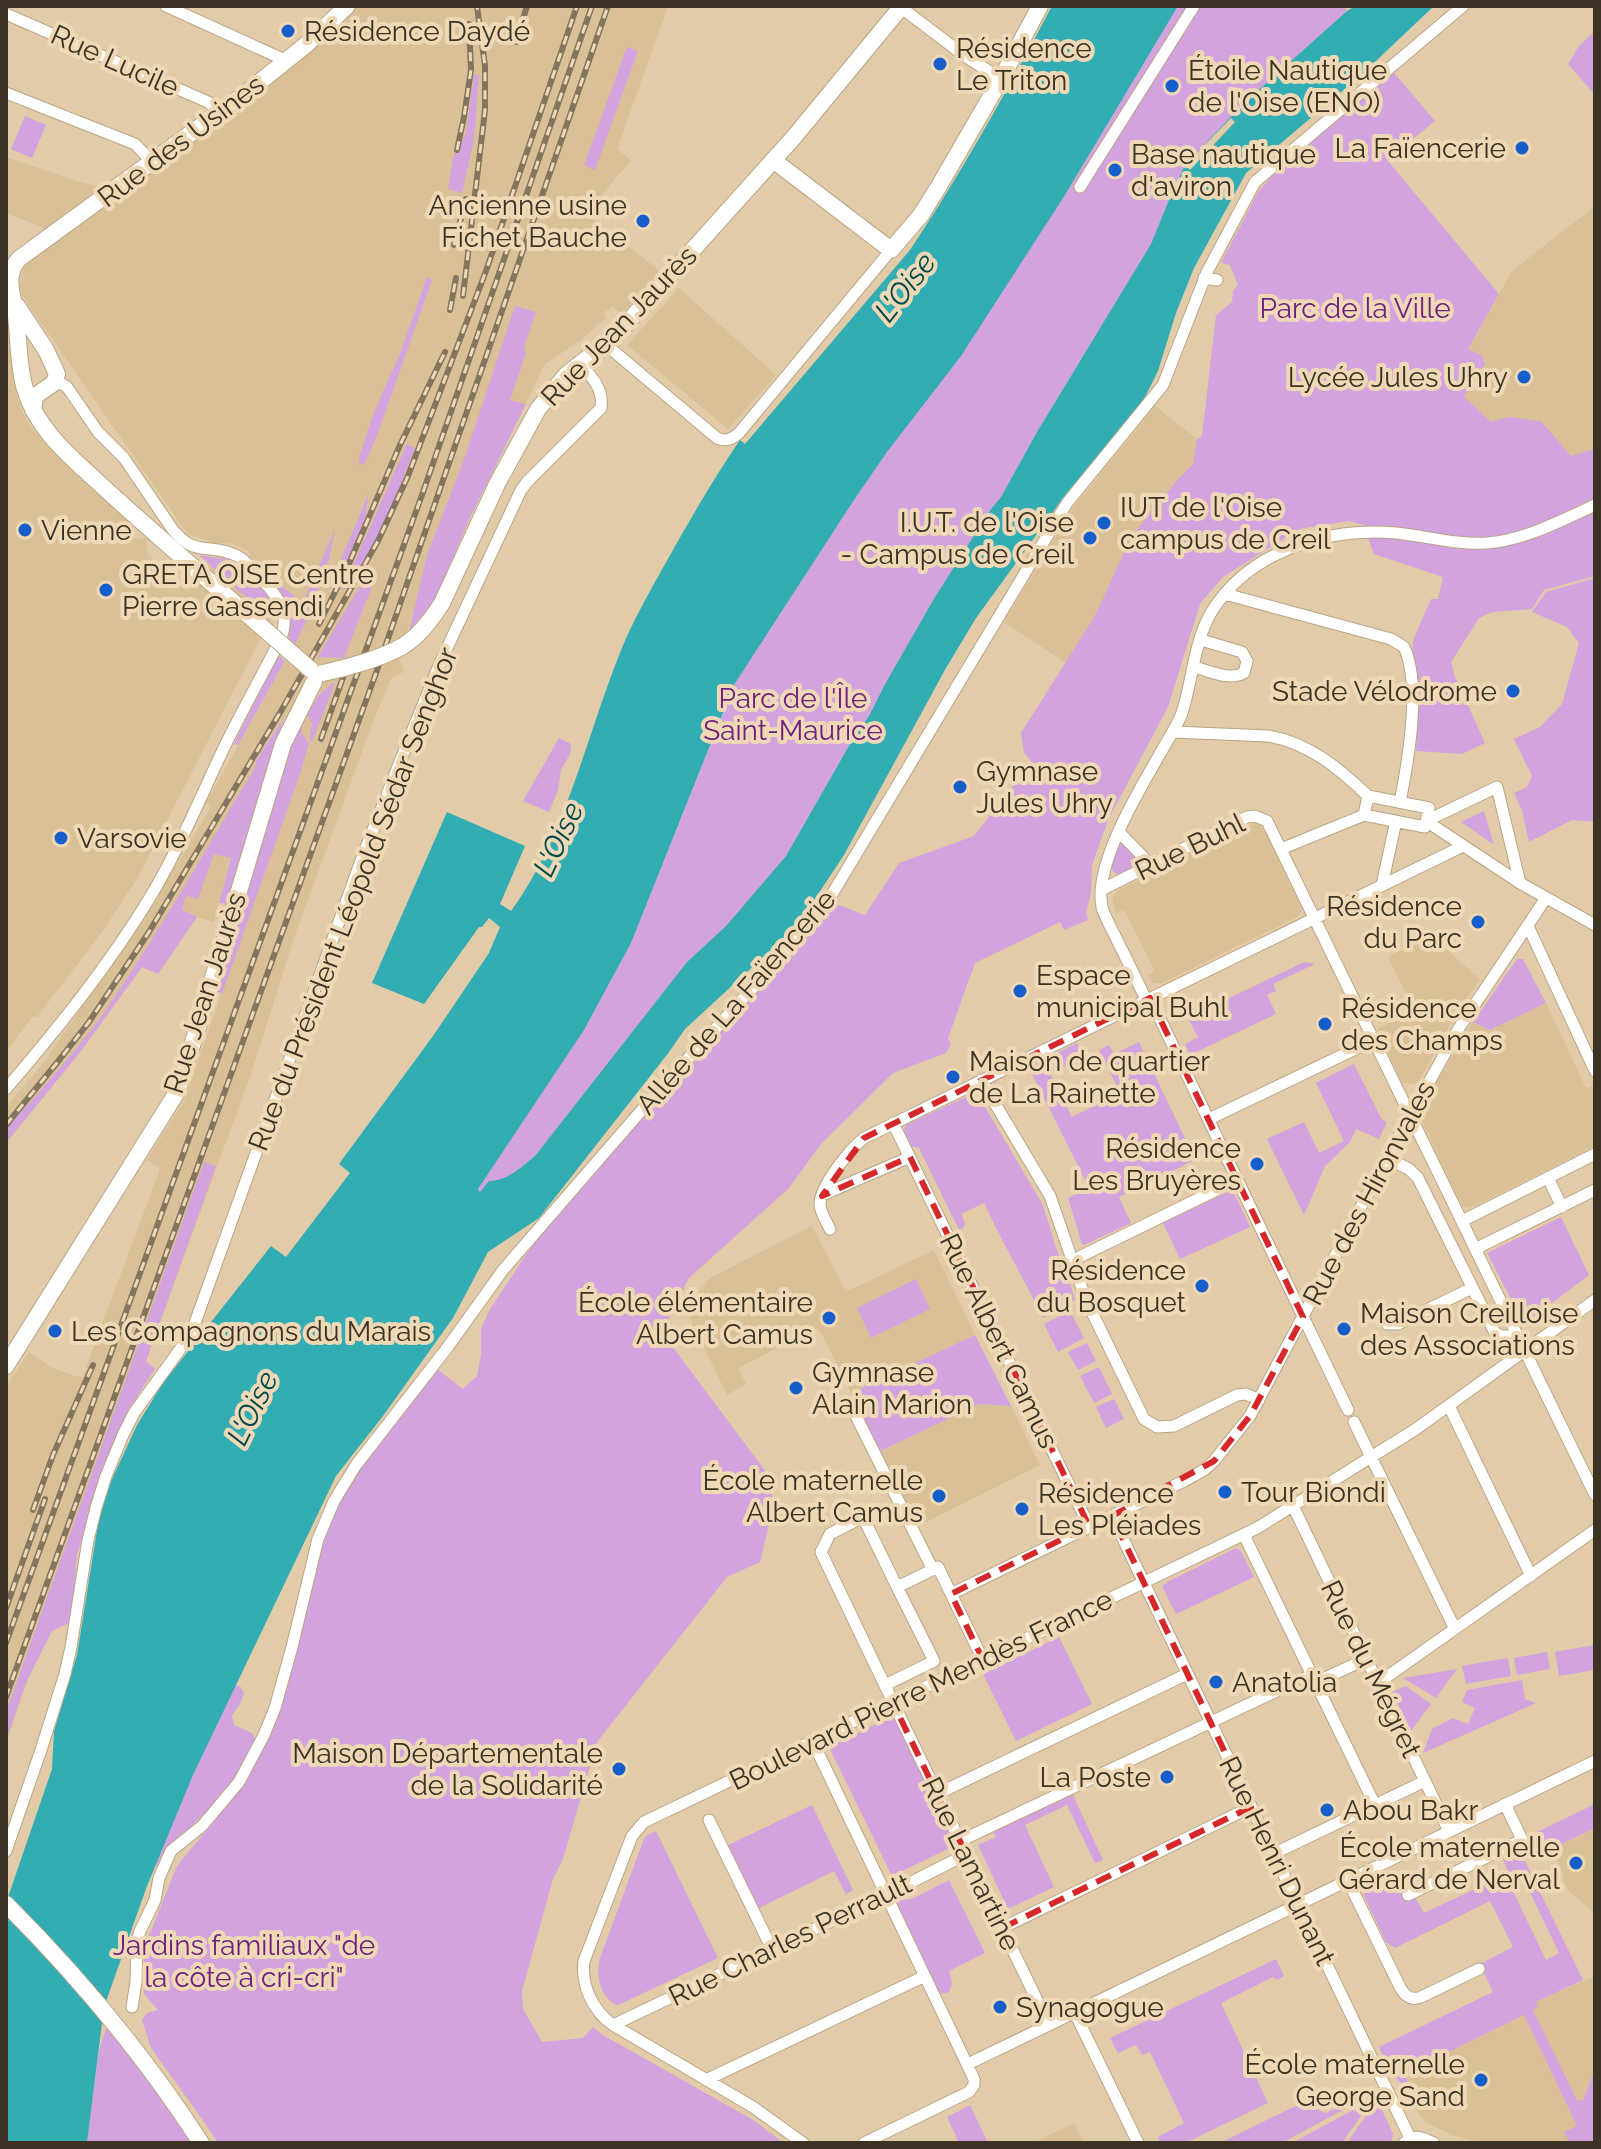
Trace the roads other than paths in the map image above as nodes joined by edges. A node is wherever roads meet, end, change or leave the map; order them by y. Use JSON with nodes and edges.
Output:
{"nodes":[{"id":1,"x":166,"y":6,"type":"edge"},
{"id":2,"x":347,"y":6,"type":"edge"},
{"id":3,"x":900,"y":6,"type":"edge"},
{"id":4,"x":1040,"y":6,"type":"edge"},
{"id":5,"x":1194,"y":6,"type":"edge"},
{"id":6,"x":1463,"y":6,"type":"edge"},
{"id":7,"x":6,"y":14,"type":"edge"},
{"id":8,"x":287,"y":61,"type":"junction"},
{"id":9,"x":1001,"y":79,"type":"junction"},
{"id":10,"x":6,"y":93,"type":"edge"},
{"id":11,"x":220,"y":113,"type":"junction"},
{"id":12,"x":773,"y":160,"type":"junction"},
{"id":13,"x":153,"y":163,"type":"junction"},
{"id":14,"x":1080,"y":187,"type":"dead end"},
{"id":15,"x":891,"y":250,"type":"junction"},
{"id":16,"x":9,"y":269,"type":"edge"},
{"id":17,"x":1204,"y":278,"type":"junction"},
{"id":18,"x":1217,"y":280,"type":"dead end"},
{"id":19,"x":14,"y":302,"type":"junction"},
{"id":20,"x":605,"y":344,"type":"junction"},
{"id":21,"x":580,"y":364,"type":"junction"},
{"id":22,"x":55,"y":374,"type":"junction"},
{"id":23,"x":33,"y":410,"type":"junction"},
{"id":24,"x":1595,"y":505,"type":"edge"},
{"id":25,"x":1225,"y":594,"type":"junction"},
{"id":26,"x":1201,"y":640,"type":"junction"},
{"id":27,"x":1194,"y":667,"type":"junction"},
{"id":28,"x":316,"y":674,"type":"junction"},
{"id":29,"x":1173,"y":732,"type":"junction"},
{"id":30,"x":1368,"y":796,"type":"junction"},
{"id":31,"x":1400,"y":802,"type":"junction"},
{"id":32,"x":1364,"y":815,"type":"junction"},
{"id":33,"x":1396,"y":821,"type":"junction"},
{"id":34,"x":1426,"y":821,"type":"junction"},
{"id":35,"x":1119,"y":832,"type":"junction"},
{"id":36,"x":1463,"y":846,"type":"junction"},
{"id":37,"x":1281,"y":849,"type":"junction"},
{"id":38,"x":1151,"y":865,"type":"junction"},
{"id":39,"x":1520,"y":883,"type":"junction"},
{"id":40,"x":1382,"y":885,"type":"junction"},
{"id":41,"x":1101,"y":890,"type":"junction"},
{"id":42,"x":1546,"y":898,"type":"junction"},
{"id":43,"x":1314,"y":918,"type":"junction"},
{"id":44,"x":1595,"y":925,"type":"edge"},
{"id":45,"x":1528,"y":926,"type":"junction"},
{"id":46,"x":1148,"y":999,"type":"junction"},
{"id":47,"x":1374,"y":1040,"type":"junction"},
{"id":48,"x":1595,"y":1071,"type":"edge"},
{"id":49,"x":981,"y":1080,"type":"junction"},
{"id":50,"x":6,"y":1089,"type":"edge"},
{"id":51,"x":1410,"y":1115,"type":"junction"},
{"id":52,"x":1209,"y":1119,"type":"junction"},
{"id":53,"x":893,"y":1123,"type":"junction"},
{"id":54,"x":1595,"y":1154,"type":"edge"},
{"id":55,"x":910,"y":1157,"type":"junction"},
{"id":56,"x":1387,"y":1158,"type":"junction"},
{"id":57,"x":1548,"y":1178,"type":"junction"},
{"id":58,"x":1237,"y":1180,"type":"junction"},
{"id":59,"x":1595,"y":1190,"type":"edge"},
{"id":60,"x":822,"y":1196,"type":"junction"},
{"id":61,"x":1562,"y":1207,"type":"junction"},
{"id":62,"x":1462,"y":1221,"type":"junction"},
{"id":63,"x":830,"y":1229,"type":"dead end"},
{"id":64,"x":1475,"y":1249,"type":"junction"},
{"id":65,"x":1073,"y":1260,"type":"junction"},
{"id":66,"x":1472,"y":1288,"type":"junction"},
{"id":67,"x":1595,"y":1300,"type":"edge"},
{"id":68,"x":1303,"y":1317,"type":"junction"},
{"id":69,"x":1387,"y":1324,"type":"dead end"},
{"id":70,"x":1517,"y":1335,"type":"junction"},
{"id":71,"x":1525,"y":1351,"type":"junction"},
{"id":72,"x":6,"y":1366,"type":"edge"},
{"id":73,"x":1259,"y":1400,"type":"junction"},
{"id":74,"x":850,"y":1404,"type":"dead end"},
{"id":75,"x":1449,"y":1406,"type":"junction"},
{"id":76,"x":1348,"y":1410,"type":"dead end"},
{"id":77,"x":1354,"y":1422,"type":"dead end"},
{"id":78,"x":1372,"y":1457,"type":"junction"},
{"id":79,"x":1595,"y":1495,"type":"edge"},
{"id":80,"x":1293,"y":1506,"type":"junction"},
{"id":81,"x":1112,"y":1516,"type":"junction"},
{"id":82,"x":1089,"y":1526,"type":"junction"},
{"id":83,"x":1595,"y":1530,"type":"edge"},
{"id":84,"x":1244,"y":1535,"type":"junction"},
{"id":85,"x":928,"y":1572,"type":"dead end"},
{"id":86,"x":1531,"y":1576,"type":"junction"},
{"id":87,"x":1144,"y":1583,"type":"junction"},
{"id":88,"x":897,"y":1587,"type":"junction"},
{"id":89,"x":951,"y":1594,"type":"junction"},
{"id":90,"x":1455,"y":1629,"type":"junction"},
{"id":91,"x":1366,"y":1659,"type":"junction"},
{"id":92,"x":983,"y":1660,"type":"junction"},
{"id":93,"x":1187,"y":1674,"type":"junction"},
{"id":94,"x":1307,"y":1677,"type":"junction"},
{"id":95,"x":1378,"y":1683,"type":"junction"},
{"id":96,"x":1287,"y":1686,"type":"dead end"},
{"id":97,"x":890,"y":1695,"type":"junction"},
{"id":98,"x":1210,"y":1722,"type":"junction"},
{"id":99,"x":813,"y":1742,"type":"junction"},
{"id":100,"x":1595,"y":1761,"type":"edge"},
{"id":101,"x":1425,"y":1781,"type":"junction"},
{"id":102,"x":937,"y":1794,"type":"junction"},
{"id":103,"x":1505,"y":1804,"type":"junction"},
{"id":104,"x":1375,"y":1805,"type":"junction"},
{"id":105,"x":1251,"y":1807,"type":"junction"},
{"id":106,"x":709,"y":1820,"type":"dead end"},
{"id":107,"x":1449,"y":1831,"type":"junction"},
{"id":108,"x":1522,"y":1840,"type":"junction"},
{"id":109,"x":960,"y":1841,"type":"junction"},
{"id":110,"x":6,"y":1851,"type":"edge"},
{"id":111,"x":1528,"y":1852,"type":"dead end"},
{"id":112,"x":967,"y":1854,"type":"junction"},
{"id":113,"x":1273,"y":1854,"type":"junction"},
{"id":114,"x":1347,"y":1879,"type":"junction"},
{"id":115,"x":886,"y":1895,"type":"junction"},
{"id":116,"x":1408,"y":1895,"type":"dead end"},
{"id":117,"x":6,"y":1904,"type":"edge"},
{"id":118,"x":1297,"y":1904,"type":"junction"},
{"id":119,"x":1002,"y":1928,"type":"junction"},
{"id":120,"x":772,"y":1949,"type":"junction"},
{"id":121,"x":1479,"y":1969,"type":"dead end"},
{"id":122,"x":925,"y":1976,"type":"junction"},
{"id":123,"x":132,"y":2007,"type":"dead end"},
{"id":124,"x":1075,"y":2013,"type":"junction"},
{"id":125,"x":613,"y":2025,"type":"junction"},
{"id":126,"x":1049,"y":2025,"type":"junction"},
{"id":127,"x":968,"y":2064,"type":"junction"},
{"id":128,"x":706,"y":2080,"type":"junction"},
{"id":129,"x":1407,"y":2141,"type":"edge"},
{"id":130,"x":1431,"y":2142,"type":"edge"},
{"id":131,"x":201,"y":2143,"type":"edge"},
{"id":132,"x":803,"y":2143,"type":"edge"},
{"id":133,"x":864,"y":2143,"type":"edge"},
{"id":134,"x":1138,"y":2143,"type":"edge"}],
"edges":[{"from":1,"to":8,"type":"street"},
{"from":2,"to":8,"type":"street","name":"Rue des Usines"},
{"from":3,"to":9,"type":"street"},
{"from":3,"to":12,"type":"street","name":"Rue Jean Jaurès"},
{"from":4,"to":9,"type":"street"},
{"from":5,"to":14,"type":"street"},
{"from":6,"to":17,"type":"street","name":"Allée de La Faïencerie"},
{"from":7,"to":11,"type":"street","name":"Rue Lucile"},
{"from":8,"to":11,"type":"street","name":"Rue des Usines"},
{"from":9,"to":15,"type":"street"},
{"from":10,"to":13,"type":"street"},
{"from":11,"to":13,"type":"street","name":"Rue des Usines"},
{"from":12,"to":15,"type":"street"},
{"from":12,"to":20,"type":"street","name":"Rue Jean Jaurès"},
{"from":13,"to":16,"type":"street","name":"Rue des Usines"},
{"from":15,"to":20,"type":"street"},
{"from":16,"to":19,"type":"street"},
{"from":17,"to":18,"type":"street"},
{"from":17,"to":123,"type":"street","name":"Allée de La Faïencerie"},
{"from":19,"to":22,"type":"street"},
{"from":19,"to":23,"type":"street"},
{"from":20,"to":21,"type":"street","name":"Rue Jean Jaurès"},
{"from":21,"to":28,"type":"street","name":"Rue Jean Jaurès","bridge":true},
{"from":21,"to":110,"type":"street","name":"Rue du Président Léopold Sédar Senghor"},
{"from":22,"to":23,"type":"street"},
{"from":22,"to":50,"type":"street"},
{"from":23,"to":28,"type":"street","bridge":true},
{"from":24,"to":25,"type":"street"},
{"from":25,"to":26,"type":"street"},
{"from":25,"to":31,"type":"street"},
{"from":26,"to":27,"type":"street"},
{"from":26,"to":27,"type":"street"},
{"from":27,"to":29,"type":"street"},
{"from":28,"to":72,"type":"street","name":"Rue Jean Jaurès"},
{"from":29,"to":30,"type":"street"},
{"from":29,"to":35,"type":"street"},
{"from":30,"to":31,"type":"street"},
{"from":30,"to":32,"type":"street"},
{"from":31,"to":34,"type":"street"},
{"from":32,"to":33,"type":"street"},
{"from":32,"to":37,"type":"street"},
{"from":33,"to":34,"type":"street"},
{"from":33,"to":40,"type":"street"},
{"from":34,"to":36,"type":"street"},
{"from":34,"to":39,"type":"street"},
{"from":35,"to":38,"type":"street"},
{"from":35,"to":41,"type":"street"},
{"from":36,"to":39,"type":"street"},
{"from":36,"to":40,"type":"street"},
{"from":37,"to":38,"type":"street","name":"Rue Buhl"},
{"from":37,"to":43,"type":"street","name":"Rue Buhl"},
{"from":38,"to":41,"type":"street","name":"Rue Buhl"},
{"from":39,"to":42,"type":"street"},
{"from":40,"to":43,"type":"street"},
{"from":41,"to":46,"type":"street"},
{"from":42,"to":44,"type":"street"},
{"from":42,"to":45,"type":"street","name":"Rue des Hironvales"},
{"from":43,"to":46,"type":"street"},
{"from":43,"to":47,"type":"street","name":"Rue Buhl"},
{"from":45,"to":48,"type":"street"},
{"from":45,"to":51,"type":"street","name":"Rue des Hironvales"},
{"from":46,"to":49,"type":"street"},
{"from":46,"to":52,"type":"street"},
{"from":47,"to":51,"type":"street","name":"Rue Buhl"},
{"from":47,"to":52,"type":"street"},
{"from":49,"to":53,"type":"street"},
{"from":49,"to":65,"type":"street"},
{"from":51,"to":56,"type":"street","name":"Rue des Hironvales"},
{"from":51,"to":62,"type":"street","name":"Rue Buhl"},
{"from":52,"to":58,"type":"street"},
{"from":53,"to":55,"type":"street","name":"Rue Albert Camus"},
{"from":53,"to":60,"type":"street"},
{"from":54,"to":57,"type":"street"},
{"from":55,"to":60,"type":"street"},
{"from":55,"to":82,"type":"street","name":"Rue Albert Camus"},
{"from":56,"to":66,"type":"street"},
{"from":56,"to":68,"type":"street","name":"Rue des Hironvales"},
{"from":57,"to":61,"type":"street"},
{"from":57,"to":62,"type":"street"},
{"from":58,"to":65,"type":"street"},
{"from":58,"to":68,"type":"street"},
{"from":59,"to":61,"type":"street"},
{"from":60,"to":63,"type":"street"},
{"from":61,"to":64,"type":"street"},
{"from":62,"to":64,"type":"street","name":"Rue Buhl"},
{"from":64,"to":70,"type":"street","name":"Rue Buhl"},
{"from":65,"to":73,"type":"street"},
{"from":66,"to":69,"type":"street"},
{"from":66,"to":70,"type":"street"},
{"from":67,"to":71,"type":"street","name":"Boulevard Pierre Mendès France"},
{"from":68,"to":73,"type":"street","name":"Rue des Hironvales"},
{"from":68,"to":76,"type":"street"},
{"from":70,"to":71,"type":"street","name":"Rue Buhl"},
{"from":71,"to":75,"type":"street","name":"Boulevard Pierre Mendès France"},
{"from":71,"to":79,"type":"street","name":"Rue Buhl"},
{"from":73,"to":81,"type":"street","name":"Rue des Hironvales"},
{"from":74,"to":89,"type":"street"},
{"from":75,"to":78,"type":"street","name":"Boulevard Pierre Mendès France"},
{"from":75,"to":86,"type":"street"},
{"from":77,"to":78,"type":"street"},
{"from":78,"to":80,"type":"street","name":"Boulevard Pierre Mendès France"},
{"from":78,"to":90,"type":"street"},
{"from":80,"to":84,"type":"street","name":"Boulevard Pierre Mendès France"},
{"from":80,"to":91,"type":"street","name":"Rue du Mégret"},
{"from":81,"to":82,"type":"street","name":"Rue des Hironvales"},
{"from":81,"to":87,"type":"street","name":"Rue Henri Dunant"},
{"from":82,"to":89,"type":"street","name":"Rue des Hironvales"},
{"from":83,"to":86,"type":"street"},
{"from":84,"to":87,"type":"street","name":"Boulevard Pierre Mendès France"},
{"from":84,"to":94,"type":"street"},
{"from":85,"to":88,"type":"street"},
{"from":86,"to":90,"type":"street"},
{"from":87,"to":92,"type":"street","name":"Boulevard Pierre Mendès France"},
{"from":87,"to":93,"type":"street","name":"Rue Henri Dunant"},
{"from":88,"to":97,"type":"street"},
{"from":88,"to":97,"type":"street","name":"Rue Lamartine"},
{"from":89,"to":92,"type":"street"},
{"from":90,"to":95,"type":"street"},
{"from":91,"to":94,"type":"street"},
{"from":91,"to":95,"type":"street","name":"Rue du Mégret"},
{"from":92,"to":97,"type":"street","name":"Boulevard Pierre Mendès France"},
{"from":93,"to":98,"type":"street","name":"Rue Henri Dunant"},
{"from":93,"to":102,"type":"street"},
{"from":94,"to":104,"type":"street"},
{"from":95,"to":101,"type":"street","name":"Rue du Mégret"},
{"from":96,"to":98,"type":"street"},
{"from":97,"to":99,"type":"street","name":"Boulevard Pierre Mendès France"},
{"from":97,"to":102,"type":"street","name":"Rue Lamartine"},
{"from":98,"to":105,"type":"street","name":"Rue Henri Dunant"},
{"from":98,"to":109,"type":"street"},
{"from":99,"to":115,"type":"street"},
{"from":99,"to":125,"type":"street","name":"Boulevard Pierre Mendès France"},
{"from":100,"to":103,"type":"street"},
{"from":101,"to":104,"type":"street"},
{"from":101,"to":107,"type":"street","name":"Rue du Mégret"},
{"from":102,"to":109,"type":"street","name":"Rue Lamartine"},
{"from":103,"to":107,"type":"street"},
{"from":103,"to":108,"type":"street"},
{"from":104,"to":113,"type":"street"},
{"from":105,"to":113,"type":"street","name":"Rue Henri Dunant"},
{"from":105,"to":119,"type":"street"},
{"from":106,"to":120,"type":"street"},
{"from":107,"to":114,"type":"street"},
{"from":108,"to":111,"type":"street"},
{"from":108,"to":116,"type":"street"},
{"from":109,"to":112,"type":"street","name":"Rue Lamartine"},
{"from":112,"to":115,"type":"street","name":"Rue Charles Perrault"},
{"from":112,"to":119,"type":"street","name":"Rue Lamartine"},
{"from":113,"to":118,"type":"street","name":"Rue Henri Dunant"},
{"from":114,"to":118,"type":"street"},
{"from":114,"to":121,"type":"street"},
{"from":115,"to":120,"type":"street","name":"Rue Charles Perrault"},
{"from":115,"to":122,"type":"street"},
{"from":117,"to":131,"type":"street"},
{"from":118,"to":124,"type":"street"},
{"from":118,"to":129,"type":"street","name":"Rue Henri Dunant"},
{"from":119,"to":126,"type":"street","name":"Rue Lamartine"},
{"from":120,"to":125,"type":"street","name":"Rue Charles Perrault"},
{"from":122,"to":127,"type":"street"},
{"from":122,"to":128,"type":"street"},
{"from":124,"to":126,"type":"street"},
{"from":124,"to":134,"type":"street"},
{"from":125,"to":128,"type":"street"},
{"from":126,"to":127,"type":"street"},
{"from":127,"to":133,"type":"street"},
{"from":128,"to":132,"type":"street"},
{"from":129,"to":130,"type":"street"}]}
